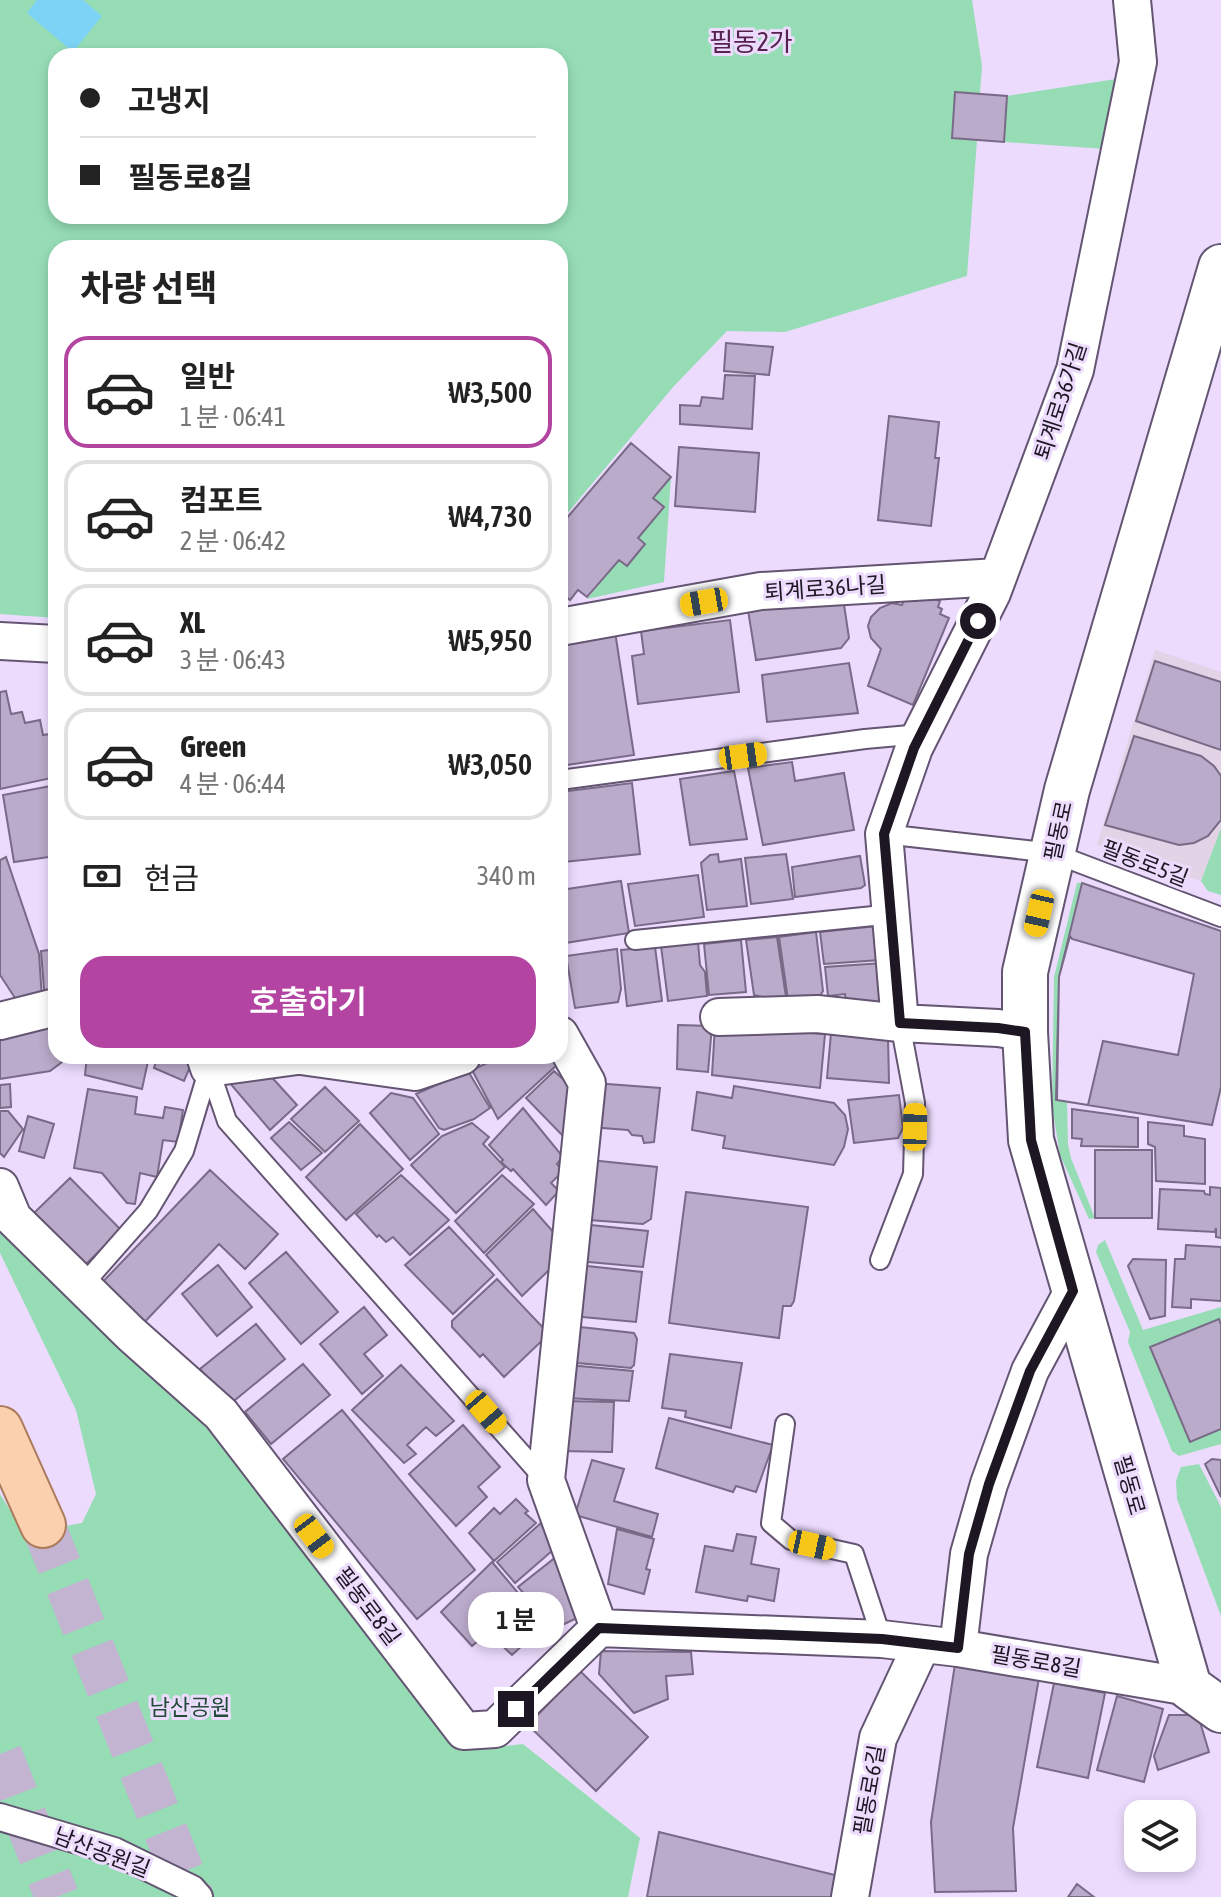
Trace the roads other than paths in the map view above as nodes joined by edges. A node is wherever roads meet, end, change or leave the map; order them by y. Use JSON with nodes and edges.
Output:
{"nodes":[{"id":1,"x":1132,"y":0,"type":"edge"},
{"id":2,"x":1221,"y":267,"type":"edge"},
{"id":3,"x":998,"y":577,"type":"junction"},
{"id":4,"x":568,"y":626,"type":"edge"},
{"id":5,"x":0,"y":641,"type":"edge"},
{"id":6,"x":48,"y":644,"type":"edge"},
{"id":7,"x":921,"y":734,"type":"junction"},
{"id":8,"x":568,"y":779,"type":"edge"},
{"id":9,"x":884,"y":834,"type":"junction"},
{"id":10,"x":1053,"y":853,"type":"junction"},
{"id":11,"x":893,"y":914,"type":"junction"},
{"id":12,"x":1221,"y":917,"type":"edge"},
{"id":13,"x":635,"y":940,"type":"dead end"},
{"id":14,"x":48,"y":1009,"type":"edge"},
{"id":15,"x":719,"y":1017,"type":"dead end"},
{"id":16,"x":0,"y":1021,"type":"edge"},
{"id":17,"x":900,"y":1023,"type":"junction"},
{"id":18,"x":1025,"y":1032,"type":"junction"},
{"id":19,"x":568,"y":1049,"type":"edge"},
{"id":20,"x":206,"y":1064,"type":"edge"},
{"id":21,"x":208,"y":1064,"type":"edge"},
{"id":22,"x":357,"y":1064,"type":"edge"},
{"id":23,"x":438,"y":1064,"type":"edge"},
{"id":24,"x":0,"y":1187,"type":"edge"},
{"id":25,"x":880,"y":1260,"type":"dead end"},
{"id":26,"x":82,"y":1286,"type":"junction"},
{"id":27,"x":1073,"y":1291,"type":"junction"},
{"id":28,"x":785,"y":1424,"type":"dead end"},
{"id":29,"x":0,"y":1429,"type":"edge"},
{"id":30,"x":546,"y":1480,"type":"junction"},
{"id":31,"x":43,"y":1525,"type":"tunnel mouth"},
{"id":32,"x":599,"y":1628,"type":"junction"},
{"id":33,"x":882,"y":1639,"type":"junction"},
{"id":34,"x":922,"y":1644,"type":"junction"},
{"id":35,"x":958,"y":1648,"type":"junction"},
{"id":36,"x":1205,"y":1698,"type":"edge"},
{"id":37,"x":0,"y":1817,"type":"edge"},
{"id":38,"x":199,"y":1897,"type":"edge"},
{"id":39,"x":850,"y":1897,"type":"edge"}],
"edges":[{"from":1,"to":3,"type":"street","name":"퇴계로36가길"},
{"from":2,"to":10,"type":"street","name":"필동로"},
{"from":3,"to":4,"type":"street","name":"퇴계로36나길"},
{"from":3,"to":7,"type":"street","name":"퇴계로36가길"},
{"from":5,"to":6,"type":"street"},
{"from":7,"to":8,"type":"lane"},
{"from":7,"to":9,"type":"street","name":"퇴계로36가길"},
{"from":9,"to":10,"type":"lane","name":"필동로5길"},
{"from":9,"to":11,"type":"street","name":"퇴계로36가길"},
{"from":10,"to":12,"type":"lane","name":"필동로5길"},
{"from":10,"to":18,"type":"street","name":"필동로"},
{"from":11,"to":13,"type":"lane"},
{"from":11,"to":17,"type":"street","name":"퇴계로36가길"},
{"from":14,"to":16,"type":"street"},
{"from":15,"to":17,"type":"street"},
{"from":17,"to":18,"type":"street"},
{"from":17,"to":25,"type":"lane","name":"퇴계로36가길"},
{"from":18,"to":27,"type":"street","name":"필동로"},
{"from":19,"to":30,"type":"street"},
{"from":20,"to":26,"type":"lane"},
{"from":21,"to":30,"type":"lane"},
{"from":22,"to":23,"type":"street"},
{"from":24,"to":26,"type":"street","name":"필동로8길"},
{"from":26,"to":32,"type":"street","name":"필동로8길"},
{"from":27,"to":35,"type":"street"},
{"from":27,"to":36,"type":"street","name":"필동로"},
{"from":28,"to":33,"type":"lane"},
{"from":29,"to":31,"type":"main road"},
{"from":30,"to":32,"type":"street"},
{"from":32,"to":33,"type":"street","name":"필동로8길"},
{"from":33,"to":34,"type":"street","name":"필동로8길"},
{"from":34,"to":35,"type":"street","name":"필동로8길"},
{"from":34,"to":39,"type":"street","name":"필동로6길"},
{"from":35,"to":36,"type":"street","name":"필동로8길"},
{"from":37,"to":38,"type":"street","name":"남산공원길"}]}
